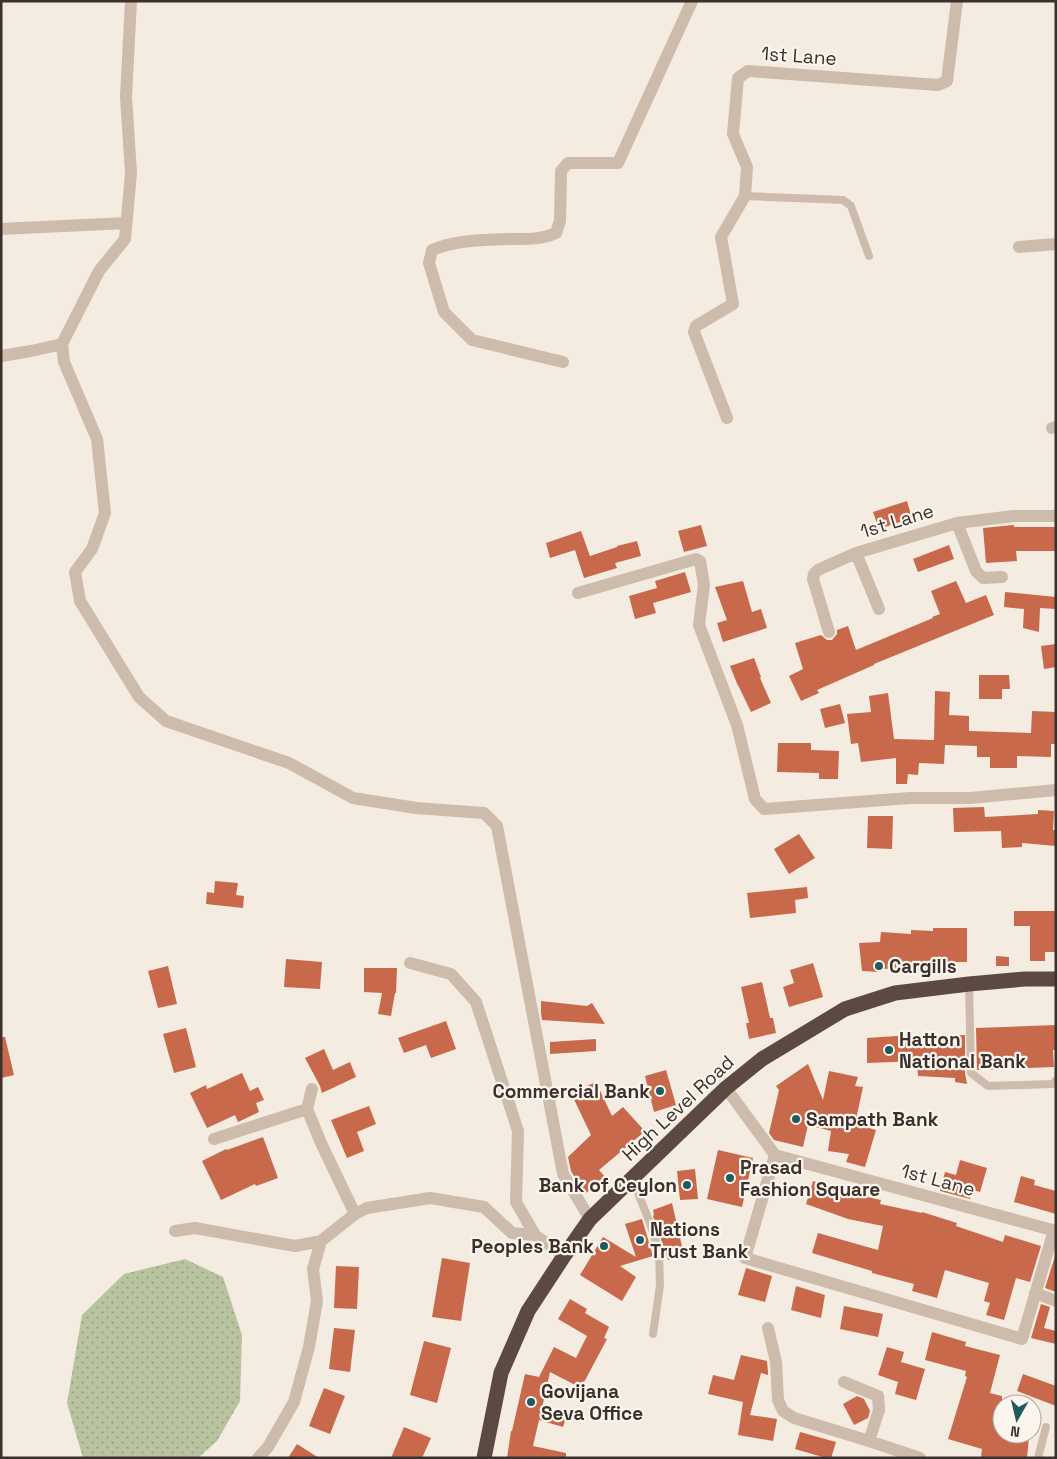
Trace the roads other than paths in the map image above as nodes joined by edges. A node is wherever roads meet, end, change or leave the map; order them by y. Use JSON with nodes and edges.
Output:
{"nodes":[{"id":1,"x":131,"y":1,"type":"edge"},
{"id":2,"x":692,"y":1,"type":"edge"},
{"id":3,"x":956,"y":1,"type":"edge"},
{"id":4,"x":745,"y":196,"type":"junction"},
{"id":5,"x":126,"y":222,"type":"junction"},
{"id":6,"x":1,"y":229,"type":"edge"},
{"id":7,"x":1056,"y":244,"type":"edge"},
{"id":8,"x":1019,"y":247,"type":"dead end"},
{"id":9,"x":869,"y":256,"type":"dead end"},
{"id":10,"x":62,"y":344,"type":"junction"},
{"id":11,"x":1,"y":356,"type":"edge"},
{"id":12,"x":563,"y":362,"type":"dead end"},
{"id":13,"x":728,"y":418,"type":"dead end"},
{"id":14,"x":1056,"y":516,"type":"edge"},
{"id":15,"x":957,"y":523,"type":"junction"},
{"id":16,"x":856,"y":553,"type":"junction"},
{"id":17,"x":1002,"y":577,"type":"dead end"},
{"id":18,"x":578,"y":593,"type":"dead end"},
{"id":19,"x":879,"y":609,"type":"dead end"},
{"id":20,"x":829,"y":632,"type":"dead end"},
{"id":21,"x":1056,"y":790,"type":"edge"},
{"id":22,"x":410,"y":963,"type":"dead end"},
{"id":23,"x":1056,"y":979,"type":"edge"},
{"id":24,"x":970,"y":984,"type":"junction"},
{"id":25,"x":1056,"y":1080,"type":"edge"},
{"id":26,"x":726,"y":1088,"type":"junction"},
{"id":27,"x":312,"y":1090,"type":"dead end"},
{"id":28,"x":306,"y":1109,"type":"junction"},
{"id":29,"x":214,"y":1139,"type":"dead end"},
{"id":30,"x":775,"y":1155,"type":"junction"},
{"id":31,"x":632,"y":1178,"type":"junction"},
{"id":32,"x":355,"y":1214,"type":"junction"},
{"id":33,"x":590,"y":1219,"type":"junction"},
{"id":34,"x":1055,"y":1230,"type":"edge"},
{"id":35,"x":175,"y":1231,"type":"dead end"},
{"id":36,"x":535,"y":1235,"type":"junction"},
{"id":37,"x":321,"y":1241,"type":"junction"},
{"id":38,"x":564,"y":1256,"type":"junction"},
{"id":39,"x":1036,"y":1293,"type":"junction"},
{"id":40,"x":1056,"y":1301,"type":"edge"},
{"id":41,"x":768,"y":1328,"type":"dead end"},
{"id":42,"x":653,"y":1334,"type":"dead end"},
{"id":43,"x":844,"y":1382,"type":"dead end"},
{"id":44,"x":1046,"y":1427,"type":"dead end"},
{"id":45,"x":869,"y":1441,"type":"junction"},
{"id":46,"x":258,"y":1458,"type":"edge"},
{"id":47,"x":484,"y":1458,"type":"edge"},
{"id":48,"x":920,"y":1458,"type":"edge"},
{"id":49,"x":1038,"y":1458,"type":"edge"}],
"edges":[{"from":1,"to":5,"type":"street"},
{"from":2,"to":12,"type":"street"},
{"from":3,"to":4,"type":"street","name":"1st Lane"},
{"from":4,"to":9,"type":"lane"},
{"from":4,"to":13,"type":"street","name":"1st Lane"},
{"from":5,"to":6,"type":"street"},
{"from":5,"to":10,"type":"street"},
{"from":7,"to":8,"type":"street"},
{"from":10,"to":11,"type":"street"},
{"from":10,"to":33,"type":"street"},
{"from":14,"to":15,"type":"street","name":"1st Lane"},
{"from":15,"to":16,"type":"street","name":"1st Lane"},
{"from":15,"to":17,"type":"street"},
{"from":16,"to":19,"type":"street"},
{"from":16,"to":20,"type":"street","name":"1st Lane"},
{"from":18,"to":21,"type":"street"},
{"from":22,"to":36,"type":"street"},
{"from":23,"to":24,"type":"highway","name":"High Level Road"},
{"from":24,"to":25,"type":"lane"},
{"from":24,"to":26,"type":"highway","name":"High Level Road"},
{"from":26,"to":30,"type":"street"},
{"from":26,"to":31,"type":"highway","name":"High Level Road"},
{"from":27,"to":28,"type":"street"},
{"from":28,"to":29,"type":"street"},
{"from":28,"to":32,"type":"street"},
{"from":30,"to":34,"type":"street","name":"1st Lane"},
{"from":30,"to":39,"type":"street"},
{"from":31,"to":33,"type":"highway","name":"High Level Road"},
{"from":31,"to":42,"type":"lane"},
{"from":32,"to":36,"type":"street"},
{"from":32,"to":37,"type":"street"},
{"from":33,"to":38,"type":"highway","name":"High Level Road"},
{"from":34,"to":39,"type":"street"},
{"from":35,"to":37,"type":"street"},
{"from":36,"to":38,"type":"street"},
{"from":37,"to":46,"type":"street"},
{"from":38,"to":47,"type":"highway","name":"High Level Road"},
{"from":39,"to":40,"type":"street"},
{"from":41,"to":45,"type":"street"},
{"from":43,"to":45,"type":"street"},
{"from":44,"to":49,"type":"lane"},
{"from":45,"to":48,"type":"street"}]}
